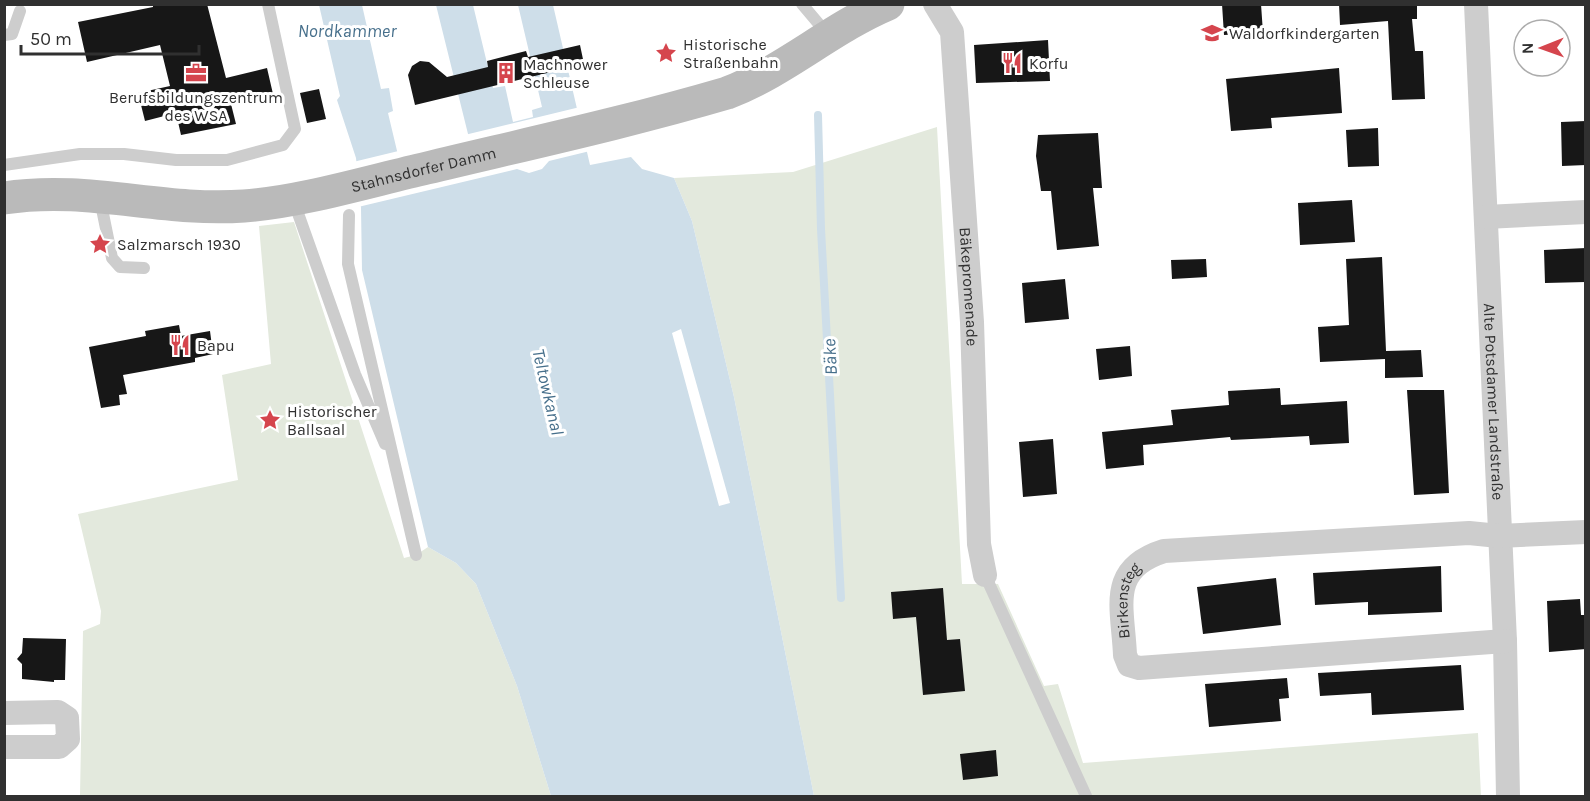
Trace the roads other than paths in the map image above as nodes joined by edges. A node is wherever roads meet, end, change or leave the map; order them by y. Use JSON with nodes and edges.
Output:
{"nodes":[{"id":1,"x":268,"y":4,"type":"edge"},
{"id":2,"x":802,"y":4,"type":"edge"},
{"id":3,"x":888,"y":4,"type":"edge"},
{"id":4,"x":935,"y":4,"type":"edge"},
{"id":5,"x":1476,"y":4,"type":"edge"},
{"id":6,"x":20,"y":11,"type":"dead end"},
{"id":7,"x":4,"y":35,"type":"edge"},
{"id":8,"x":826,"y":38,"type":"junction"},
{"id":9,"x":4,"y":165,"type":"edge"},
{"id":10,"x":99,"y":195,"type":"junction"},
{"id":11,"x":4,"y":198,"type":"edge"},
{"id":12,"x":294,"y":198,"type":"junction"},
{"id":13,"x":341,"y":202,"type":"junction"},
{"id":14,"x":1586,"y":212,"type":"edge"},
{"id":15,"x":1486,"y":217,"type":"junction"},
{"id":16,"x":144,"y":268,"type":"dead end"},
{"id":17,"x":397,"y":473,"type":"junction"},
{"id":18,"x":1586,"y":532,"type":"edge"},
{"id":19,"x":1498,"y":536,"type":"junction"},
{"id":20,"x":416,"y":555,"type":"dead end"},
{"id":21,"x":985,"y":575,"type":"joint"},
{"id":22,"x":1505,"y":641,"type":"junction"},
{"id":23,"x":4,"y":713,"type":"edge"},
{"id":24,"x":4,"y":747,"type":"edge"},
{"id":25,"x":1086,"y":796,"type":"edge"},
{"id":26,"x":1508,"y":796,"type":"edge"}],
"edges":[{"from":1,"to":9,"type":"lane"},
{"from":2,"to":8,"type":"lane"},
{"from":3,"to":8,"type":"street","name":"Stahnsdorfer Damm"},
{"from":4,"to":21,"type":"street","name":"Bäkepromenade"},
{"from":5,"to":15,"type":"street","name":"Alte Potsdamer Landstraße"},
{"from":6,"to":7,"type":"lane"},
{"from":8,"to":13,"type":"street","name":"Stahnsdorfer Damm"},
{"from":10,"to":11,"type":"street","name":"Stahnsdorfer Damm"},
{"from":10,"to":12,"type":"street","name":"Stahnsdorfer Damm"},
{"from":10,"to":16,"type":"lane"},
{"from":12,"to":13,"type":"street","name":"Stahnsdorfer Damm"},
{"from":12,"to":17,"type":"lane"},
{"from":13,"to":17,"type":"lane"},
{"from":14,"to":15,"type":"street"},
{"from":15,"to":19,"type":"street","name":"Alte Potsdamer Landstraße"},
{"from":17,"to":20,"type":"lane"},
{"from":18,"to":19,"type":"street"},
{"from":19,"to":22,"type":"street","name":"Alte Potsdamer Landstraße"},
{"from":19,"to":22,"type":"street","name":"Birkensteg"},
{"from":21,"to":25,"type":"lane"},
{"from":22,"to":26,"type":"street","name":"Alte Potsdamer Landstraße"},
{"from":23,"to":24,"type":"street"}]}
